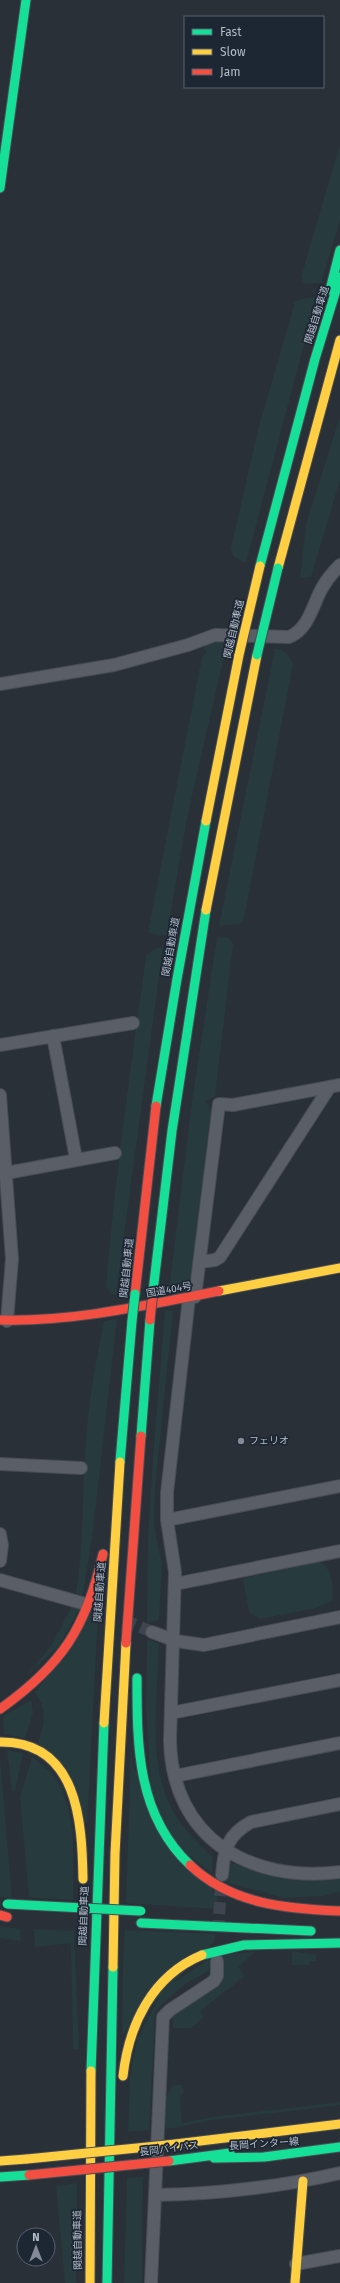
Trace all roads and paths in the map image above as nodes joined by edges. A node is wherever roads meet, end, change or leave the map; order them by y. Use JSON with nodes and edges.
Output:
{"nodes":[{"id":1,"x":26,"y":0,"type":"edge"},
{"id":2,"x":0,"y":188,"type":"edge"},
{"id":3,"x":340,"y":250,"type":"edge"},
{"id":4,"x":340,"y":277,"type":"edge"},
{"id":5,"x":328,"y":309,"type":"junction"},
{"id":6,"x":340,"y":340,"type":"edge"},
{"id":7,"x":340,"y":356,"type":"edge"},
{"id":8,"x":311,"y":443,"type":"junction"},
{"id":9,"x":340,"y":565,"type":"edge"},
{"id":10,"x":0,"y":684,"type":"edge"},
{"id":11,"x":133,"y":1023,"type":"dead end"},
{"id":12,"x":53,"y":1036,"type":"junction"},
{"id":13,"x":0,"y":1045,"type":"edge"},
{"id":14,"x":335,"y":1086,"type":"edge"},
{"id":15,"x":0,"y":1094,"type":"edge"},
{"id":16,"x":115,"y":1153,"type":"dead end"},
{"id":17,"x":76,"y":1159,"type":"junction"},
{"id":18,"x":6,"y":1173,"type":"junction"},
{"id":19,"x":200,"y":1262,"type":"junction"},
{"id":20,"x":340,"y":1268,"type":"edge"},
{"id":21,"x":192,"y":1297,"type":"junction"},
{"id":22,"x":4,"y":1321,"type":"edge"},
{"id":23,"x":132,"y":1321,"type":"junction"},
{"id":24,"x":144,"y":1393,"type":"junction"},
{"id":25,"x":0,"y":1464,"type":"edge"},
{"id":26,"x":81,"y":1468,"type":"dead end"},
{"id":27,"x":340,"y":1486,"type":"edge"},
{"id":28,"x":167,"y":1520,"type":"junction"},
{"id":29,"x":106,"y":1533,"type":"dead end"},
{"id":30,"x":0,"y":1534,"type":"edge"},
{"id":31,"x":104,"y":1545,"type":"dead end"},
{"id":32,"x":340,"y":1551,"type":"edge"},
{"id":33,"x":0,"y":1561,"type":"edge"},
{"id":34,"x":0,"y":1580,"type":"edge"},
{"id":35,"x":175,"y":1584,"type":"junction"},
{"id":36,"x":82,"y":1603,"type":"dead end"},
{"id":37,"x":340,"y":1617,"type":"edge"},
{"id":38,"x":137,"y":1630,"type":"dead end"},
{"id":39,"x":152,"y":1632,"type":"tunnel mouth"},
{"id":40,"x":172,"y":1639,"type":"junction"},
{"id":41,"x":137,"y":1665,"type":"dead end"},
{"id":42,"x":340,"y":1680,"type":"edge"},
{"id":43,"x":0,"y":1709,"type":"edge"},
{"id":44,"x":171,"y":1714,"type":"junction"},
{"id":45,"x":0,"y":1742,"type":"edge"},
{"id":46,"x":340,"y":1743,"type":"edge"},
{"id":47,"x":175,"y":1776,"type":"junction"},
{"id":48,"x":340,"y":1804,"type":"edge"},
{"id":49,"x":226,"y":1851,"type":"junction"},
{"id":50,"x":340,"y":1872,"type":"edge"},
{"id":51,"x":222,"y":1875,"type":"tunnel mouth"},
{"id":52,"x":3,"y":1904,"type":"edge"},
{"id":53,"x":340,"y":1911,"type":"edge"},
{"id":54,"x":145,"y":1912,"type":"dead end"},
{"id":55,"x":340,"y":1916,"type":"edge"},
{"id":56,"x":286,"y":1917,"type":"dead end"},
{"id":57,"x":319,"y":1932,"type":"dead end"},
{"id":58,"x":340,"y":1943,"type":"edge"},
{"id":59,"x":86,"y":1955,"type":"dead end"},
{"id":60,"x":217,"y":1961,"type":"dead end"},
{"id":61,"x":90,"y":2069,"type":"junction"},
{"id":62,"x":122,"y":2089,"type":"dead end"},
{"id":63,"x":340,"y":2124,"type":"edge"},
{"id":64,"x":120,"y":2125,"type":"dead end"},
{"id":65,"x":340,"y":2139,"type":"edge"},
{"id":66,"x":340,"y":2147,"type":"edge"},
{"id":67,"x":189,"y":2158,"type":"junction"},
{"id":68,"x":0,"y":2161,"type":"edge"},
{"id":69,"x":340,"y":2173,"type":"edge"},
{"id":70,"x":0,"y":2177,"type":"edge"},
{"id":71,"x":303,"y":2181,"type":"junction"},
{"id":72,"x":154,"y":2195,"type":"junction"},
{"id":73,"x":340,"y":2256,"type":"edge"},
{"id":74,"x":296,"y":2264,"type":"junction"},
{"id":75,"x":90,"y":2283,"type":"edge"},
{"id":76,"x":107,"y":2283,"type":"edge"},
{"id":77,"x":114,"y":2283,"type":"edge"},
{"id":78,"x":151,"y":2283,"type":"edge"},
{"id":79,"x":295,"y":2283,"type":"edge"}],
"edges":[{"from":1,"to":2,"type":"main road"},
{"from":3,"to":5,"type":"main road"},
{"from":4,"to":5,"type":"main road","name":"関越自動車道"},
{"from":5,"to":23,"type":"main road","name":"関越自動車道","bridge":true},
{"from":6,"to":8,"type":"main road"},
{"from":7,"to":8,"type":"main road"},
{"from":8,"to":24,"type":"main road","bridge":true},
{"from":9,"to":10,"type":"street"},
{"from":11,"to":12,"type":"street"},
{"from":12,"to":13,"type":"street"},
{"from":12,"to":17,"type":"street"},
{"from":14,"to":19,"type":"street"},
{"from":14,"to":19,"type":"street"},
{"from":15,"to":18,"type":"street"},
{"from":16,"to":17,"type":"street"},
{"from":17,"to":18,"type":"street"},
{"from":18,"to":22,"type":"street"},
{"from":19,"to":21,"type":"street"},
{"from":20,"to":21,"type":"main road","name":"国道404号"},
{"from":21,"to":22,"type":"main road","name":"国道404号"},
{"from":21,"to":28,"type":"street"},
{"from":23,"to":29,"type":"main road"},
{"from":23,"to":61,"type":"main road","name":"関越自動車道"},
{"from":24,"to":38,"type":"main road"},
{"from":24,"to":76,"type":"main road"},
{"from":25,"to":26,"type":"street"},
{"from":27,"to":28,"type":"street"},
{"from":28,"to":35,"type":"street"},
{"from":30,"to":33,"type":"street"},
{"from":31,"to":43,"type":"main road"},
{"from":32,"to":35,"type":"street"},
{"from":34,"to":36,"type":"street"},
{"from":35,"to":40,"type":"street"},
{"from":37,"to":40,"type":"street"},
{"from":39,"to":40,"type":"street"},
{"from":40,"to":44,"type":"street"},
{"from":41,"to":53,"type":"main road"},
{"from":42,"to":44,"type":"street"},
{"from":44,"to":47,"type":"street"},
{"from":45,"to":57,"type":"main road"},
{"from":46,"to":47,"type":"street"},
{"from":47,"to":49,"type":"street"},
{"from":48,"to":49,"type":"street"},
{"from":49,"to":50,"type":"street"},
{"from":49,"to":51,"type":"street"},
{"from":52,"to":54,"type":"main road","bridge":true},
{"from":55,"to":56,"type":"main road"},
{"from":58,"to":62,"type":"main road"},
{"from":59,"to":61,"type":"main road"},
{"from":60,"to":72,"type":"street"},
{"from":61,"to":75,"type":"main road","name":"関越自動車道"},
{"from":63,"to":68,"type":"main road","name":"長岡バイパス","bridge":true},
{"from":64,"to":77,"type":"main road"},
{"from":65,"to":67,"type":"main road","name":"長岡バイパス"},
{"from":66,"to":67,"type":"main road","name":"長岡インター線"},
{"from":67,"to":70,"type":"main road","name":"長岡バイパス","bridge":true},
{"from":69,"to":71,"type":"street"},
{"from":71,"to":72,"type":"street"},
{"from":71,"to":74,"type":"main road"},
{"from":72,"to":78,"type":"street"},
{"from":73,"to":74,"type":"street"},
{"from":74,"to":79,"type":"main road"}]}
